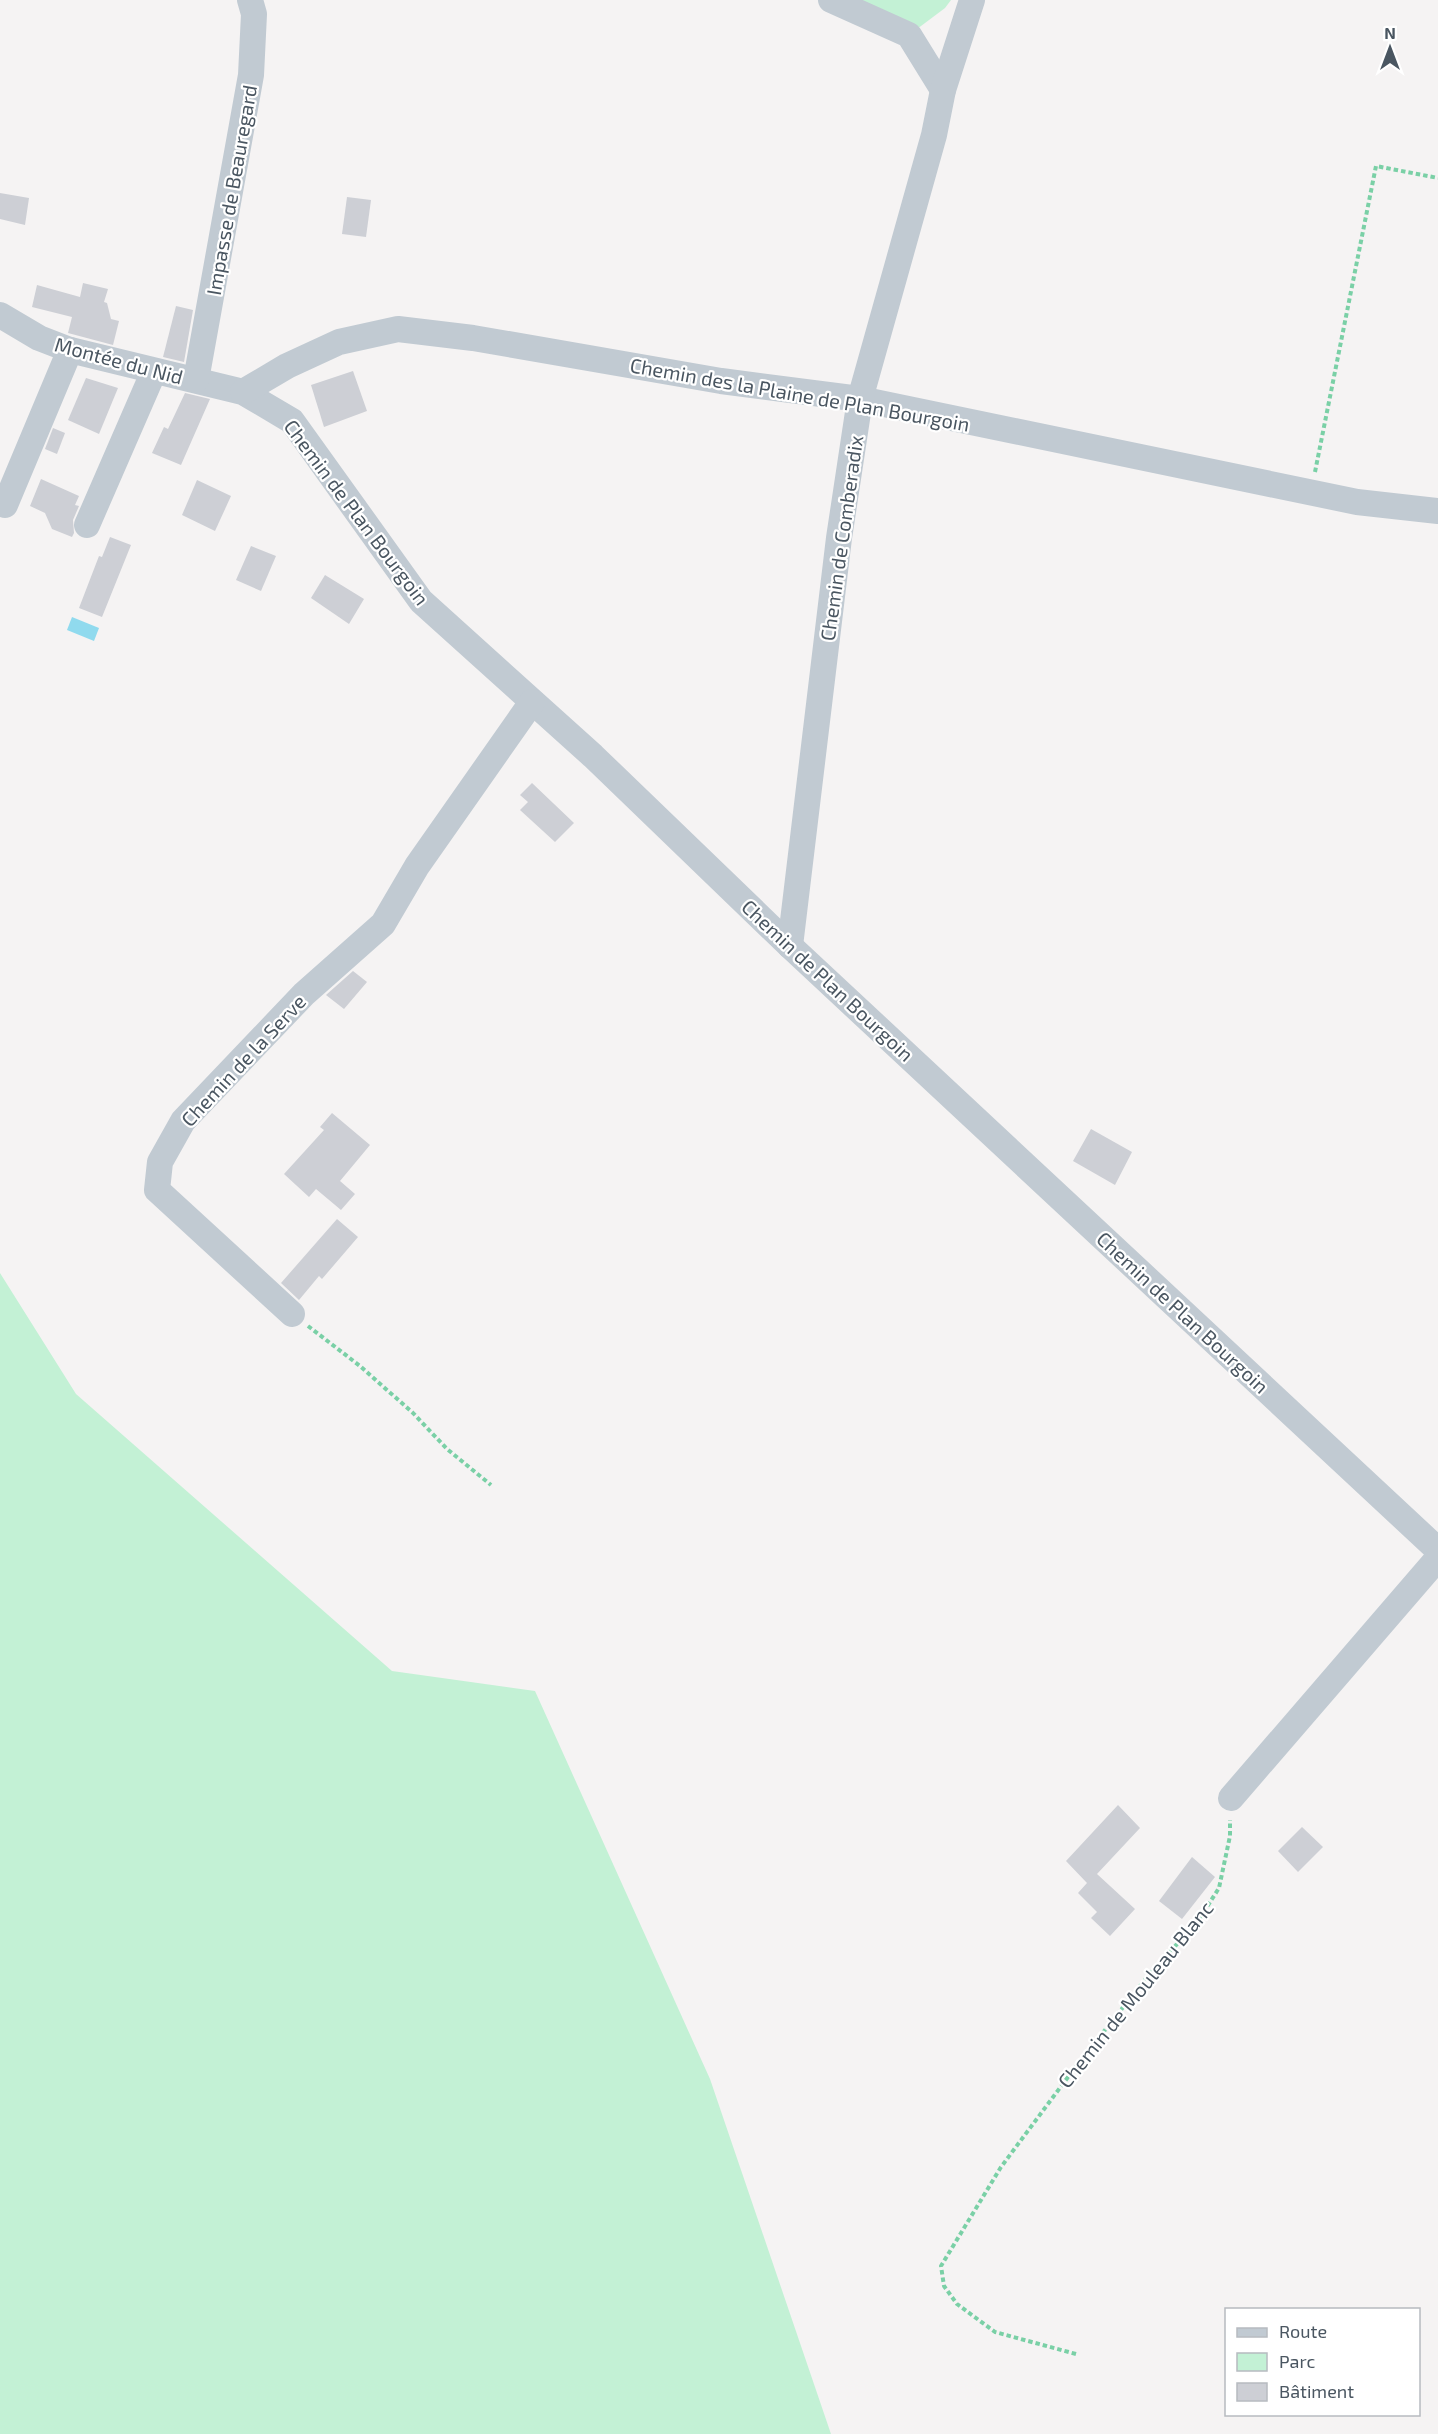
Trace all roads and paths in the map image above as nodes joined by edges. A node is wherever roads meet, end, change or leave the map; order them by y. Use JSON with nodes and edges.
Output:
{"nodes":[{"id":1,"x":250,"y":0,"type":"edge"},
{"id":2,"x":831,"y":0,"type":"edge"},
{"id":3,"x":972,"y":0,"type":"edge"},
{"id":4,"x":943,"y":90,"type":"junction"},
{"id":5,"x":1438,"y":178,"type":"edge"},
{"id":6,"x":0,"y":315,"type":"edge"},
{"id":7,"x":70,"y":350,"type":"junction"},
{"id":8,"x":154,"y":371,"type":"junction"},
{"id":9,"x":196,"y":380,"type":"junction"},
{"id":10,"x":243,"y":392,"type":"junction"},
{"id":11,"x":860,"y":399,"type":"junction"},
{"id":12,"x":1310,"y":492,"type":"junction"},
{"id":13,"x":5,"y":505,"type":"dead end"},
{"id":14,"x":1438,"y":511,"type":"edge"},
{"id":15,"x":87,"y":525,"type":"dead end"},
{"id":16,"x":532,"y":702,"type":"junction"},
{"id":17,"x":790,"y":946,"type":"junction"},
{"id":18,"x":292,"y":1314,"type":"joint"},
{"id":19,"x":491,"y":1485,"type":"dead end"},
{"id":20,"x":1438,"y":1550,"type":"edge"},
{"id":21,"x":1438,"y":1558,"type":"edge"},
{"id":22,"x":1231,"y":1798,"type":"joint"},
{"id":23,"x":1076,"y":2354,"type":"dead end"}],
"edges":[{"from":1,"to":9,"type":"street","name":"Impasse de Beauregard"},
{"from":2,"to":4,"type":"street"},
{"from":3,"to":4,"type":"street","name":"Chemin de Comberadix"},
{"from":4,"to":11,"type":"street","name":"Chemin de Comberadix"},
{"from":5,"to":12,"type":"path"},
{"from":6,"to":7,"type":"street","name":"Montée du Nid"},
{"from":7,"to":8,"type":"street","name":"Montée du Nid"},
{"from":7,"to":13,"type":"street"},
{"from":8,"to":9,"type":"street","name":"Montée du Nid"},
{"from":8,"to":15,"type":"street"},
{"from":9,"to":10,"type":"street","name":"Montée du Nid"},
{"from":10,"to":11,"type":"street","name":"Chemin des la Plaine de Plan Bourgoin"},
{"from":10,"to":16,"type":"street","name":"Chemin de Plan Bourgoin"},
{"from":11,"to":12,"type":"street","name":"Chemin des la Plaine de Plan Bourgoin"},
{"from":11,"to":17,"type":"street","name":"Chemin de Comberadix"},
{"from":12,"to":14,"type":"street","name":"Chemin des la Plaine de Plan Bourgoin"},
{"from":16,"to":17,"type":"street","name":"Chemin de Plan Bourgoin"},
{"from":16,"to":18,"type":"street","name":"Chemin de la Serve"},
{"from":17,"to":20,"type":"street","name":"Chemin de Plan Bourgoin"},
{"from":18,"to":19,"type":"path"},
{"from":21,"to":22,"type":"street"},
{"from":22,"to":23,"type":"path","name":"Chemin de Mouleau Blanc"}]}
